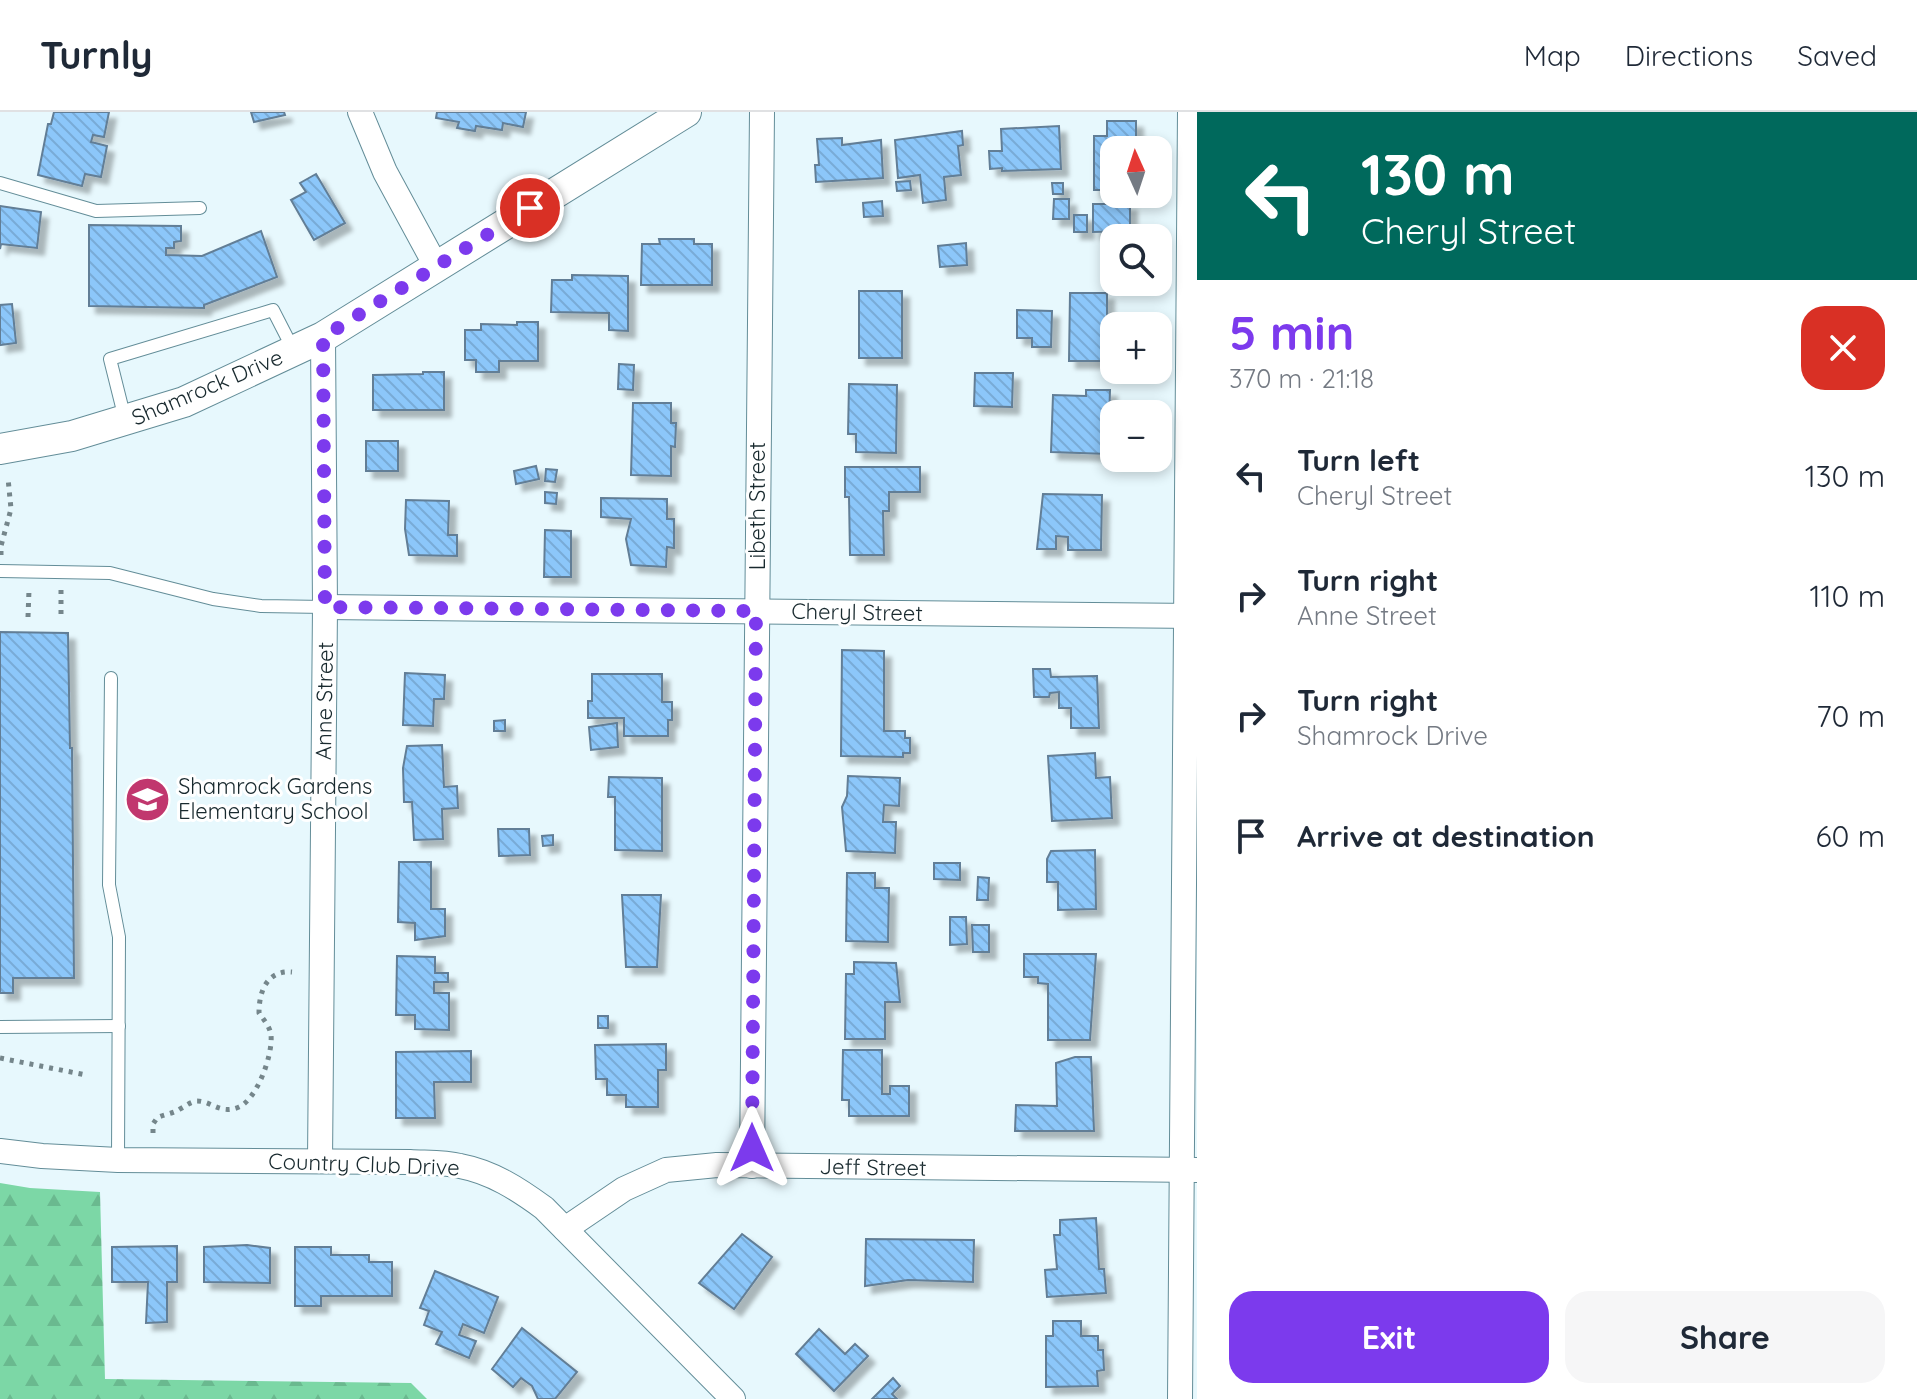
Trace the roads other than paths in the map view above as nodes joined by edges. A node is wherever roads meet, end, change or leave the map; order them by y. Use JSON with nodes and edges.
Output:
{"nodes":[{"id":1,"x":360,"y":112,"type":"edge"},
{"id":2,"x":686,"y":112,"type":"edge"},
{"id":3,"x":1190,"y":112,"type":"edge"},
{"id":4,"x":761,"y":123,"type":"edge"},
{"id":5,"x":0,"y":183,"type":"edge"},
{"id":6,"x":200,"y":208,"type":"dead end"},
{"id":7,"x":436,"y":266,"type":"junction"},
{"id":8,"x":323,"y":337,"type":"junction"},
{"id":9,"x":294,"y":351,"type":"junction"},
{"id":10,"x":126,"y":422,"type":"junction"},
{"id":11,"x":4,"y":463,"type":"edge"},
{"id":12,"x":0,"y":571,"type":"edge"},
{"id":13,"x":325,"y":607,"type":"junction"},
{"id":14,"x":756,"y":611,"type":"junction"},
{"id":15,"x":1192,"y":616,"type":"edge"},
{"id":16,"x":111,"y":678,"type":"dead end"},
{"id":17,"x":119,"y":1026,"type":"junction"},
{"id":18,"x":0,"y":1027,"type":"edge"},
{"id":19,"x":0,"y":1151,"type":"edge"},
{"id":20,"x":118,"y":1160,"type":"junction"},
{"id":21,"x":320,"y":1161,"type":"junction"},
{"id":22,"x":752,"y":1166,"type":"junction"},
{"id":23,"x":1190,"y":1170,"type":"edge"},
{"id":24,"x":565,"y":1229,"type":"junction"},
{"id":25,"x":733,"y":1399,"type":"edge"},
{"id":26,"x":1180,"y":1399,"type":"edge"}],
"edges":[{"from":1,"to":7,"type":"street"},
{"from":2,"to":7,"type":"street","name":"Shamrock Drive"},
{"from":3,"to":15,"type":"street"},
{"from":4,"to":14,"type":"street","name":"Libeth Street"},
{"from":5,"to":6,"type":"lane"},
{"from":7,"to":8,"type":"street","name":"Shamrock Drive"},
{"from":8,"to":9,"type":"street","name":"Shamrock Drive"},
{"from":8,"to":13,"type":"street","name":"Anne Street"},
{"from":9,"to":10,"type":"street","name":"Shamrock Drive"},
{"from":9,"to":10,"type":"lane"},
{"from":10,"to":11,"type":"street","name":"Shamrock Drive"},
{"from":12,"to":13,"type":"lane"},
{"from":13,"to":14,"type":"street","name":"Cheryl Street"},
{"from":13,"to":21,"type":"street","name":"Anne Street"},
{"from":14,"to":15,"type":"street","name":"Cheryl Street"},
{"from":14,"to":22,"type":"street","name":"Libeth Street"},
{"from":15,"to":23,"type":"street"},
{"from":16,"to":17,"type":"lane"},
{"from":17,"to":18,"type":"lane"},
{"from":17,"to":20,"type":"lane"},
{"from":19,"to":20,"type":"street","name":"Country Club Drive"},
{"from":20,"to":21,"type":"street","name":"Country Club Drive"},
{"from":21,"to":24,"type":"street","name":"Country Club Drive"},
{"from":22,"to":23,"type":"street","name":"Jeff Street"},
{"from":22,"to":24,"type":"street","name":"Jeff Street"},
{"from":23,"to":26,"type":"street"},
{"from":24,"to":25,"type":"street","name":"Country Club Drive"}]}
